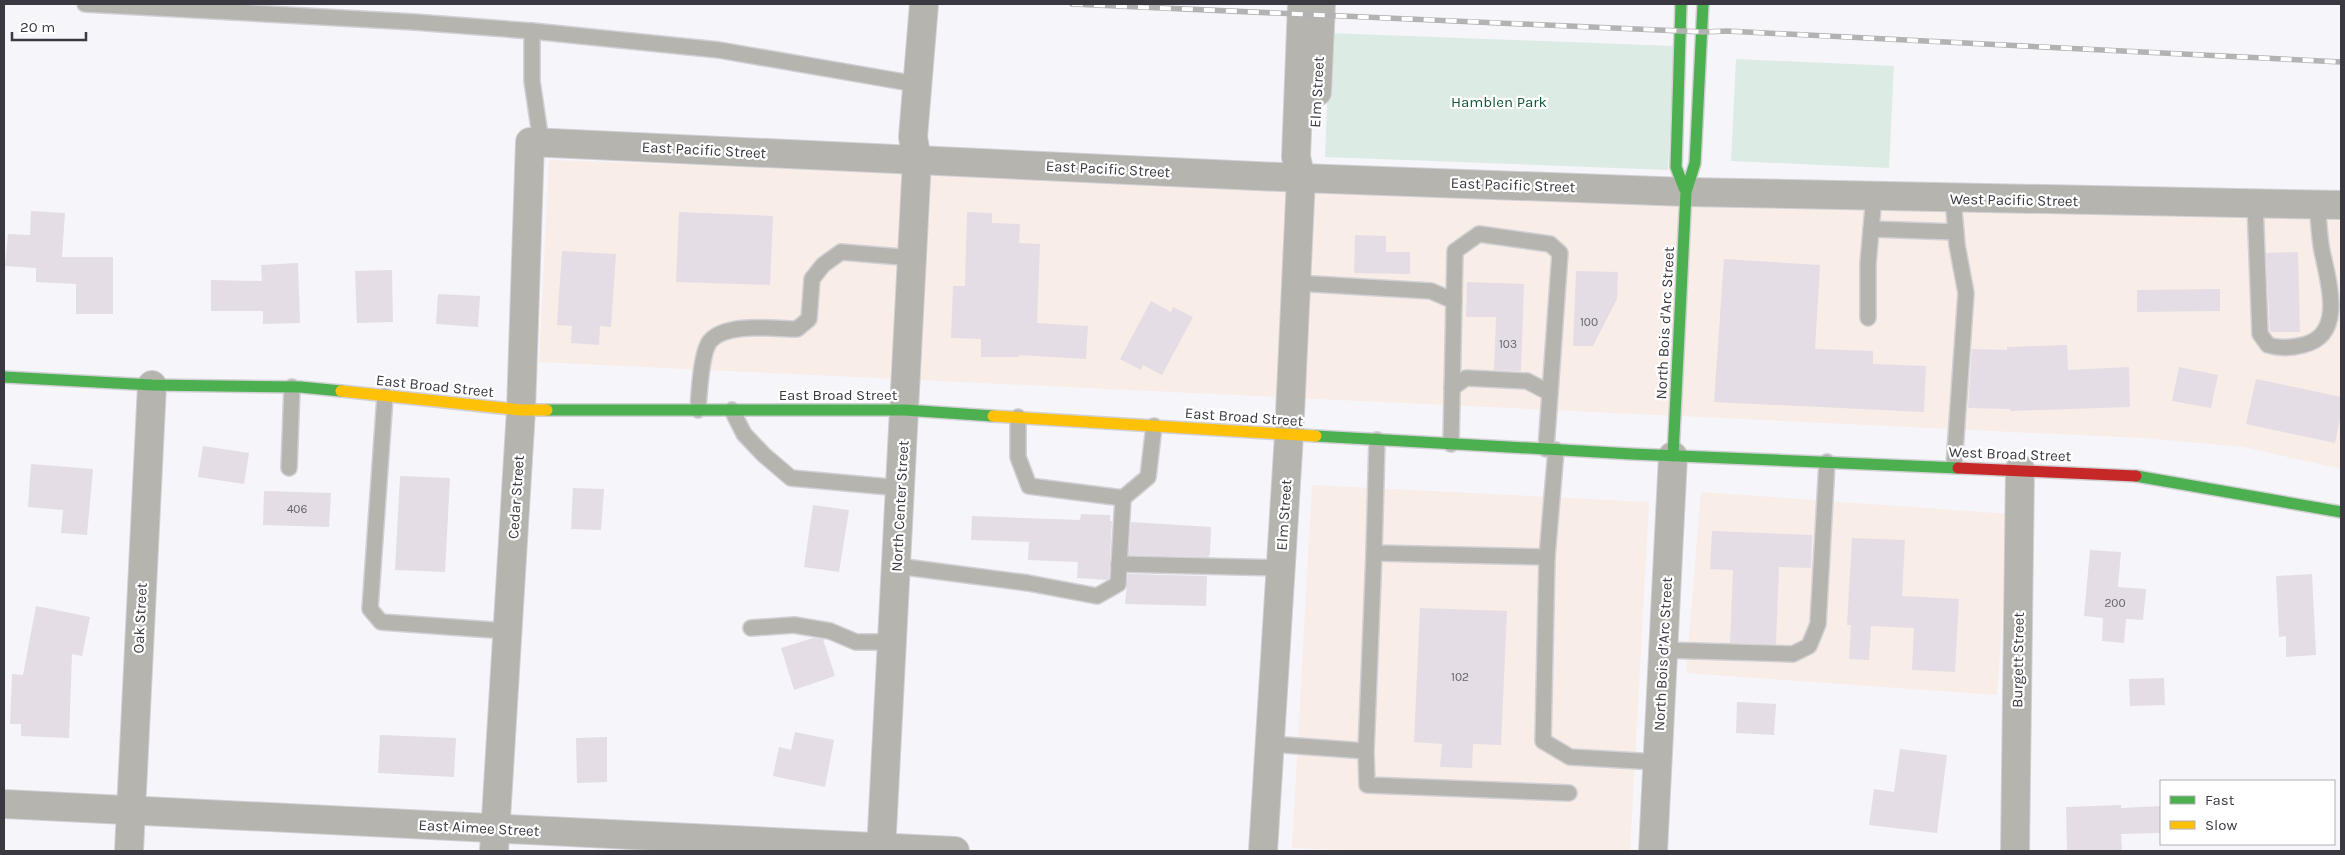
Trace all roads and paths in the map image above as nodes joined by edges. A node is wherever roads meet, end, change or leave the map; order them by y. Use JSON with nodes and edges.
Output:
{"nodes":[{"id":1,"x":86,"y":4,"type":"edge"},
{"id":2,"x":924,"y":4,"type":"edge"},
{"id":3,"x":939,"y":4,"type":"edge"},
{"id":4,"x":1302,"y":4,"type":"edge"},
{"id":5,"x":1322,"y":4,"type":"edge"},
{"id":6,"x":1681,"y":4,"type":"edge"},
{"id":7,"x":1703,"y":4,"type":"edge"},
{"id":8,"x":532,"y":31,"type":"junction"},
{"id":9,"x":916,"y":84,"type":"junction"},
{"id":10,"x":536,"y":142,"type":"junction"},
{"id":11,"x":917,"y":160,"type":"junction"},
{"id":12,"x":1301,"y":178,"type":"junction"},
{"id":13,"x":1686,"y":192,"type":"junction"},
{"id":14,"x":1874,"y":196,"type":"junction"},
{"id":15,"x":1953,"y":198,"type":"junction"},
{"id":16,"x":2255,"y":203,"type":"junction"},
{"id":17,"x":2329,"y":205,"type":"edge"},
{"id":18,"x":1871,"y":229,"type":"junction"},
{"id":19,"x":1956,"y":232,"type":"junction"},
{"id":20,"x":912,"y":258,"type":"junction"},
{"id":21,"x":1296,"y":283,"type":"junction"},
{"id":22,"x":1454,"y":302,"type":"junction"},
{"id":23,"x":1868,"y":318,"type":"dead end"},
{"id":24,"x":2337,"y":329,"type":"edge"},
{"id":25,"x":4,"y":377,"type":"edge"},
{"id":26,"x":152,"y":385,"type":"junction"},
{"id":27,"x":292,"y":387,"type":"junction"},
{"id":28,"x":1452,"y":388,"type":"junction"},
{"id":29,"x":1550,"y":393,"type":"junction"},
{"id":30,"x":385,"y":396,"type":"junction"},
{"id":31,"x":521,"y":410,"type":"junction"},
{"id":32,"x":698,"y":410,"type":"junction"},
{"id":33,"x":732,"y":410,"type":"junction"},
{"id":34,"x":905,"y":410,"type":"junction"},
{"id":35,"x":1018,"y":417,"type":"junction"},
{"id":36,"x":1154,"y":426,"type":"junction"},
{"id":37,"x":1289,"y":436,"type":"junction"},
{"id":38,"x":1377,"y":440,"type":"junction"},
{"id":39,"x":1451,"y":444,"type":"junction"},
{"id":40,"x":1551,"y":450,"type":"junction"},
{"id":41,"x":1673,"y":456,"type":"junction"},
{"id":42,"x":1827,"y":462,"type":"junction"},
{"id":43,"x":1954,"y":466,"type":"junction"},
{"id":44,"x":289,"y":468,"type":"dead end"},
{"id":45,"x":2020,"y":469,"type":"junction"},
{"id":46,"x":901,"y":488,"type":"junction"},
{"id":47,"x":1123,"y":498,"type":"junction"},
{"id":48,"x":2341,"y":510,"type":"edge"},
{"id":49,"x":1374,"y":553,"type":"junction"},
{"id":50,"x":1547,"y":557,"type":"junction"},
{"id":51,"x":1119,"y":564,"type":"junction"},
{"id":52,"x":897,"y":566,"type":"junction"},
{"id":53,"x":1281,"y":568,"type":"junction"},
{"id":54,"x":752,"y":628,"type":"dead end"},
{"id":55,"x":507,"y":631,"type":"junction"},
{"id":56,"x":892,"y":642,"type":"junction"},
{"id":57,"x":1663,"y":650,"type":"junction"},
{"id":58,"x":1270,"y":744,"type":"junction"},
{"id":59,"x":1366,"y":751,"type":"junction"},
{"id":60,"x":1658,"y":762,"type":"junction"},
{"id":61,"x":1569,"y":793,"type":"dead end"},
{"id":62,"x":4,"y":804,"type":"edge"},
{"id":63,"x":130,"y":811,"type":"junction"},
{"id":64,"x":495,"y":840,"type":"edge"},
{"id":65,"x":881,"y":850,"type":"edge"},
{"id":66,"x":129,"y":851,"type":"edge"},
{"id":67,"x":955,"y":851,"type":"edge"},
{"id":68,"x":1263,"y":851,"type":"edge"},
{"id":69,"x":1653,"y":851,"type":"edge"},
{"id":70,"x":2015,"y":851,"type":"edge"}],
"edges":[{"from":1,"to":8,"type":"lane"},
{"from":2,"to":9,"type":"street","name":"North Center Street"},
{"from":3,"to":11,"type":"street","name":"North Center Street"},
{"from":4,"to":12,"type":"street","name":"Elm Street"},
{"from":5,"to":12,"type":"street","name":"Elm Street"},
{"from":6,"to":13,"type":"main road","name":"North Bois d'Arc Street"},
{"from":7,"to":13,"type":"main road","name":"North Bois d'Arc Street"},
{"from":8,"to":9,"type":"lane"},
{"from":8,"to":10,"type":"lane"},
{"from":9,"to":11,"type":"street","name":"North Center Street"},
{"from":10,"to":11,"type":"street","name":"East Pacific Street"},
{"from":10,"to":31,"type":"street","name":"Cedar Street"},
{"from":11,"to":12,"type":"street","name":"East Pacific Street"},
{"from":11,"to":20,"type":"street","name":"North Center Street"},
{"from":12,"to":13,"type":"street","name":"East Pacific Street"},
{"from":12,"to":21,"type":"street","name":"Elm Street"},
{"from":13,"to":14,"type":"street","name":"West Pacific Street"},
{"from":13,"to":41,"type":"main road","name":"North Bois d'Arc Street"},
{"from":14,"to":15,"type":"street","name":"West Pacific Street"},
{"from":14,"to":18,"type":"lane"},
{"from":15,"to":16,"type":"street","name":"West Pacific Street"},
{"from":15,"to":19,"type":"lane"},
{"from":16,"to":17,"type":"street","name":"West Pacific Street"},
{"from":16,"to":24,"type":"lane"},
{"from":17,"to":24,"type":"lane"},
{"from":18,"to":19,"type":"lane"},
{"from":18,"to":23,"type":"lane"},
{"from":19,"to":43,"type":"lane"},
{"from":20,"to":32,"type":"lane"},
{"from":20,"to":34,"type":"street","name":"North Center Street"},
{"from":21,"to":22,"type":"lane"},
{"from":21,"to":37,"type":"street","name":"Elm Street"},
{"from":22,"to":28,"type":"lane"},
{"from":22,"to":29,"type":"lane"},
{"from":25,"to":26,"type":"main road","name":"East Broad Street"},
{"from":26,"to":27,"type":"main road","name":"East Broad Street"},
{"from":26,"to":63,"type":"street","name":"Oak Street"},
{"from":27,"to":30,"type":"main road","name":"East Broad Street"},
{"from":27,"to":44,"type":"lane"},
{"from":28,"to":29,"type":"lane"},
{"from":28,"to":39,"type":"lane"},
{"from":29,"to":40,"type":"lane"},
{"from":30,"to":31,"type":"main road","name":"East Broad Street"},
{"from":30,"to":55,"type":"lane"},
{"from":31,"to":32,"type":"main road","name":"East Broad Street"},
{"from":31,"to":55,"type":"street","name":"Cedar Street"},
{"from":32,"to":33,"type":"main road","name":"East Broad Street"},
{"from":33,"to":34,"type":"main road","name":"East Broad Street"},
{"from":33,"to":46,"type":"lane"},
{"from":34,"to":35,"type":"main road","name":"East Broad Street"},
{"from":34,"to":46,"type":"street","name":"North Center Street"},
{"from":35,"to":36,"type":"main road","name":"East Broad Street"},
{"from":35,"to":47,"type":"lane"},
{"from":36,"to":37,"type":"main road","name":"East Broad Street"},
{"from":36,"to":47,"type":"lane"},
{"from":37,"to":38,"type":"main road","name":"East Broad Street"},
{"from":37,"to":53,"type":"street","name":"Elm Street"},
{"from":38,"to":39,"type":"main road","name":"East Broad Street"},
{"from":38,"to":49,"type":"lane"},
{"from":39,"to":40,"type":"main road","name":"East Broad Street"},
{"from":40,"to":41,"type":"main road","name":"East Broad Street"},
{"from":40,"to":50,"type":"lane"},
{"from":41,"to":42,"type":"main road","name":"West Broad Street"},
{"from":41,"to":57,"type":"street","name":"North Bois d’Arc Street"},
{"from":42,"to":43,"type":"main road","name":"West Broad Street"},
{"from":42,"to":57,"type":"lane"},
{"from":43,"to":45,"type":"main road","name":"West Broad Street"},
{"from":45,"to":48,"type":"main road","name":"West Broad Street"},
{"from":45,"to":70,"type":"street","name":"Burgett Street"},
{"from":46,"to":52,"type":"street","name":"North Center Street"},
{"from":47,"to":51,"type":"lane"},
{"from":49,"to":50,"type":"lane"},
{"from":49,"to":59,"type":"lane"},
{"from":50,"to":60,"type":"lane"},
{"from":51,"to":52,"type":"lane"},
{"from":51,"to":53,"type":"lane"},
{"from":52,"to":56,"type":"street","name":"North Center Street"},
{"from":53,"to":58,"type":"street","name":"Elm Street"},
{"from":54,"to":56,"type":"lane"},
{"from":55,"to":64,"type":"street","name":"Cedar Street"},
{"from":56,"to":65,"type":"street","name":"North Center Street"},
{"from":57,"to":60,"type":"street","name":"North Bois d’Arc Street"},
{"from":58,"to":59,"type":"lane"},
{"from":58,"to":68,"type":"street","name":"Elm Street"},
{"from":59,"to":61,"type":"lane"},
{"from":60,"to":69,"type":"street","name":"North Bois d’Arc Street"},
{"from":62,"to":63,"type":"street","name":"East Aimee Street"},
{"from":63,"to":64,"type":"street","name":"East Aimee Street"},
{"from":63,"to":66,"type":"street","name":"Oak Street"},
{"from":64,"to":65,"type":"street","name":"East Aimee Street"},
{"from":65,"to":67,"type":"street","name":"East Aimee Street"}]}
